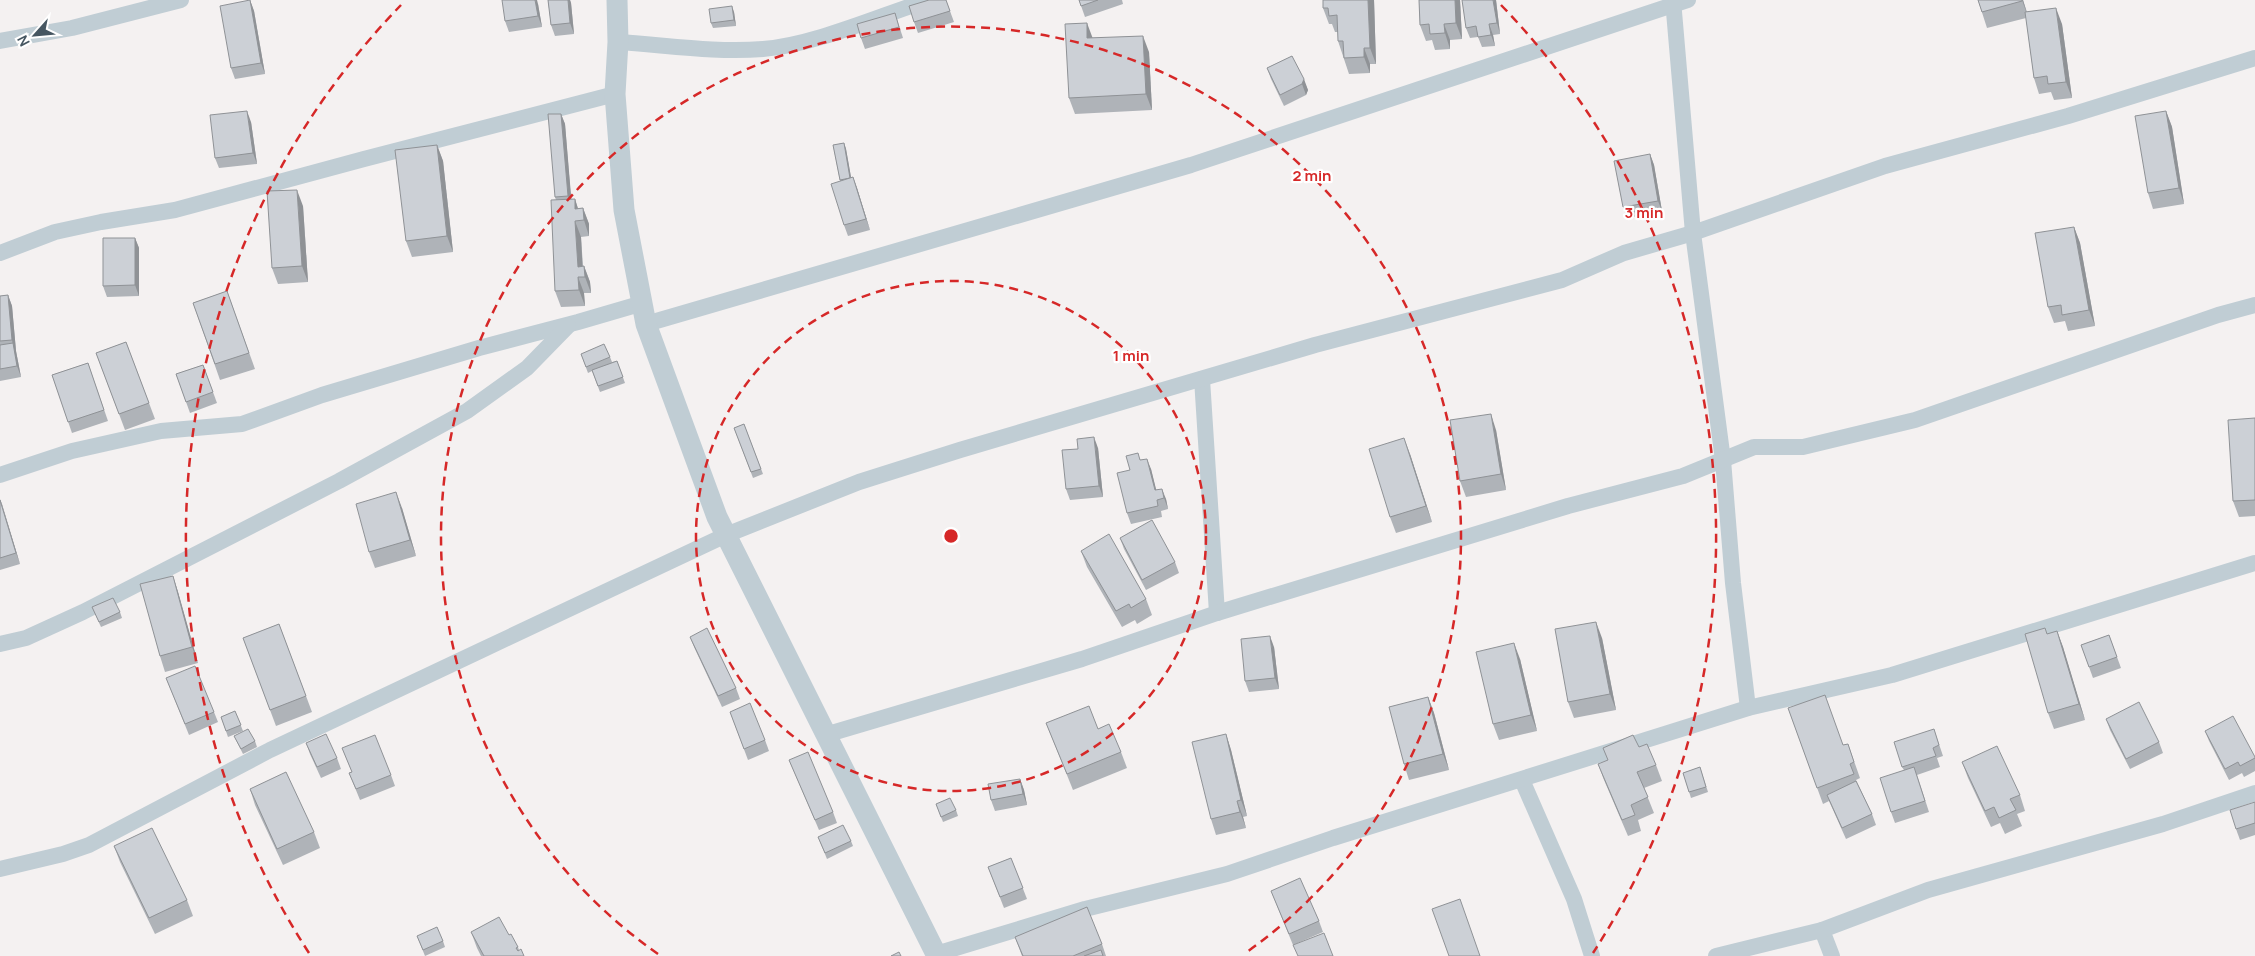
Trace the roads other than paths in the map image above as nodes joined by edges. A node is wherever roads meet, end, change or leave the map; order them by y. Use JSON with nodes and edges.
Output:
{"nodes":[{"id":1,"x":181,"y":0,"type":"edge"},
{"id":2,"x":617,"y":0,"type":"edge"},
{"id":3,"x":929,"y":0,"type":"edge"},
{"id":4,"x":1678,"y":1,"type":"edge"},
{"id":5,"x":0,"y":41,"type":"edge"},
{"id":6,"x":618,"y":42,"type":"junction"},
{"id":7,"x":2255,"y":58,"type":"edge"},
{"id":8,"x":616,"y":94,"type":"junction"},
{"id":9,"x":1693,"y":233,"type":"junction"},
{"id":10,"x":0,"y":253,"type":"edge"},
{"id":11,"x":642,"y":303,"type":"junction"},
{"id":12,"x":2255,"y":305,"type":"edge"},
{"id":13,"x":646,"y":324,"type":"junction"},
{"id":14,"x":569,"y":325,"type":"junction"},
{"id":15,"x":1202,"y":379,"type":"junction"},
{"id":16,"x":1723,"y":460,"type":"junction"},
{"id":17,"x":0,"y":475,"type":"edge"},
{"id":18,"x":726,"y":535,"type":"junction"},
{"id":19,"x":2255,"y":563,"type":"edge"},
{"id":20,"x":1217,"y":613,"type":"junction"},
{"id":21,"x":0,"y":644,"type":"edge"},
{"id":22,"x":1748,"y":708,"type":"junction"},
{"id":23,"x":825,"y":736,"type":"junction"},
{"id":24,"x":1522,"y":780,"type":"junction"},
{"id":25,"x":2255,"y":793,"type":"edge"},
{"id":26,"x":0,"y":869,"type":"edge"},
{"id":27,"x":1822,"y":930,"type":"junction"},
{"id":28,"x":936,"y":955,"type":"edge"},
{"id":29,"x":1592,"y":956,"type":"edge"},
{"id":30,"x":1716,"y":956,"type":"edge"},
{"id":31,"x":1832,"y":956,"type":"edge"}],
"edges":[{"from":1,"to":5,"type":"street"},
{"from":2,"to":6,"type":"street"},
{"from":3,"to":6,"type":"street"},
{"from":4,"to":9,"type":"street"},
{"from":4,"to":13,"type":"street"},
{"from":6,"to":8,"type":"street"},
{"from":7,"to":9,"type":"street"},
{"from":8,"to":10,"type":"street"},
{"from":8,"to":11,"type":"street"},
{"from":9,"to":15,"type":"street"},
{"from":9,"to":16,"type":"street"},
{"from":11,"to":13,"type":"street"},
{"from":11,"to":14,"type":"street"},
{"from":12,"to":16,"type":"street"},
{"from":13,"to":18,"type":"street"},
{"from":14,"to":17,"type":"street"},
{"from":14,"to":21,"type":"street"},
{"from":15,"to":18,"type":"street"},
{"from":15,"to":20,"type":"street"},
{"from":16,"to":20,"type":"street"},
{"from":16,"to":22,"type":"street"},
{"from":18,"to":23,"type":"street"},
{"from":18,"to":26,"type":"street"},
{"from":19,"to":22,"type":"street"},
{"from":20,"to":23,"type":"street"},
{"from":22,"to":24,"type":"street"},
{"from":23,"to":28,"type":"street"},
{"from":24,"to":28,"type":"street"},
{"from":24,"to":29,"type":"street"},
{"from":25,"to":27,"type":"street"},
{"from":27,"to":30,"type":"street"},
{"from":27,"to":31,"type":"street"}]}
